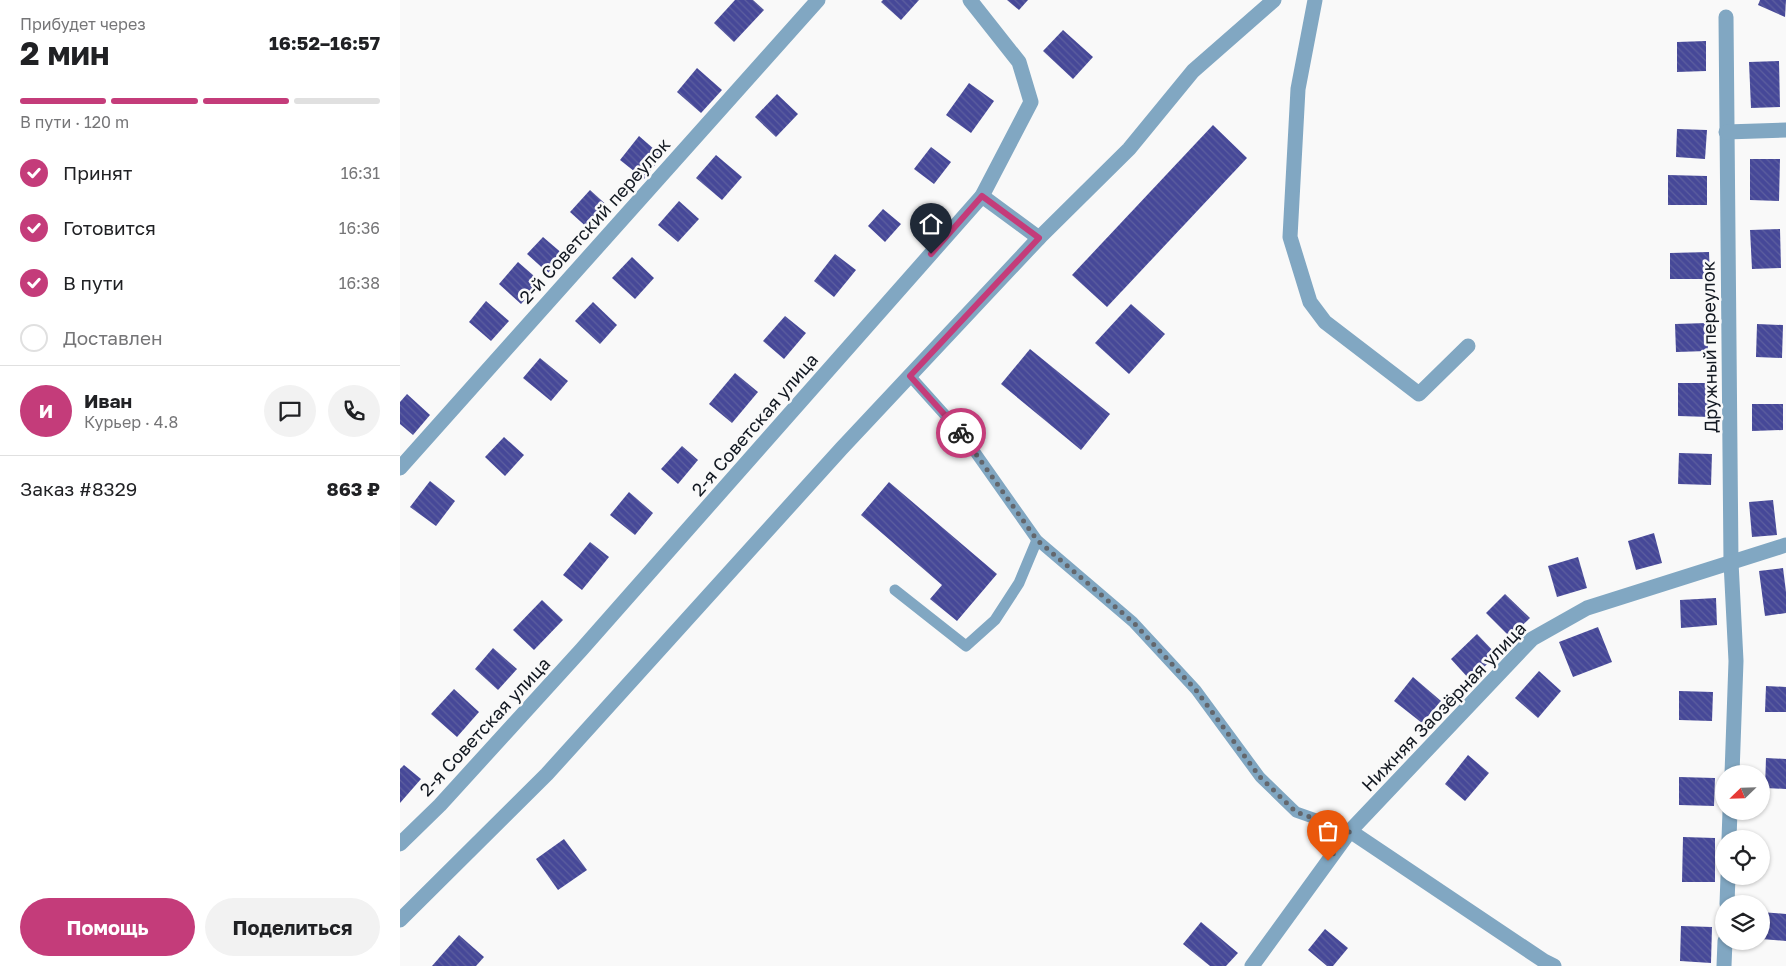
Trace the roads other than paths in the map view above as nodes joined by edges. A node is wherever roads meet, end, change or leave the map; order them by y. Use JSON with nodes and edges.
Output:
{"nodes":[{"id":1,"x":818,"y":0,"type":"edge"},
{"id":2,"x":970,"y":0,"type":"edge"},
{"id":3,"x":1274,"y":0,"type":"edge"},
{"id":4,"x":1315,"y":0,"type":"edge"},
{"id":5,"x":1726,"y":17,"type":"dead end"},
{"id":6,"x":1786,"y":130,"type":"edge"},
{"id":7,"x":1726,"y":132,"type":"junction"},
{"id":8,"x":982,"y":196,"type":"junction"},
{"id":9,"x":1039,"y":238,"type":"junction"},
{"id":10,"x":1468,"y":346,"type":"dead end"},
{"id":11,"x":910,"y":376,"type":"junction"},
{"id":12,"x":400,"y":468,"type":"edge"},
{"id":13,"x":1037,"y":540,"type":"junction"},
{"id":14,"x":1786,"y":545,"type":"edge"},
{"id":15,"x":1731,"y":562,"type":"junction"},
{"id":16,"x":895,"y":590,"type":"dead end"},
{"id":17,"x":1732,"y":765,"type":"edge"},
{"id":18,"x":1350,"y":831,"type":"junction"},
{"id":19,"x":400,"y":844,"type":"edge"},
{"id":20,"x":400,"y":920,"type":"edge"},
{"id":21,"x":1725,"y":950,"type":"edge"},
{"id":22,"x":1546,"y":964,"type":"edge"},
{"id":23,"x":1252,"y":966,"type":"edge"},
{"id":24,"x":1724,"y":966,"type":"edge"}],
"edges":[{"from":1,"to":12,"type":"street","name":"2-й Советский переулок"},
{"from":2,"to":8,"type":"street","name":"2-я Советская улица"},
{"from":3,"to":9,"type":"street"},
{"from":4,"to":10,"type":"street"},
{"from":5,"to":7,"type":"street","name":"Дружный переулок"},
{"from":6,"to":7,"type":"street"},
{"from":7,"to":15,"type":"street","name":"Дружный переулок"},
{"from":8,"to":9,"type":"street"},
{"from":8,"to":19,"type":"street","name":"2-я Советская улица"},
{"from":9,"to":11,"type":"street"},
{"from":11,"to":13,"type":"lane"},
{"from":11,"to":20,"type":"street"},
{"from":13,"to":16,"type":"lane"},
{"from":13,"to":18,"type":"lane"},
{"from":14,"to":15,"type":"street","name":"Нижняя Заозёрная улица"},
{"from":15,"to":17,"type":"street","name":"Дружный переулок"},
{"from":15,"to":18,"type":"street","name":"Нижняя Заозёрная улица"},
{"from":18,"to":22,"type":"street"},
{"from":18,"to":23,"type":"street","name":"Нижняя Заозёрная улица"},
{"from":21,"to":24,"type":"street"}]}
